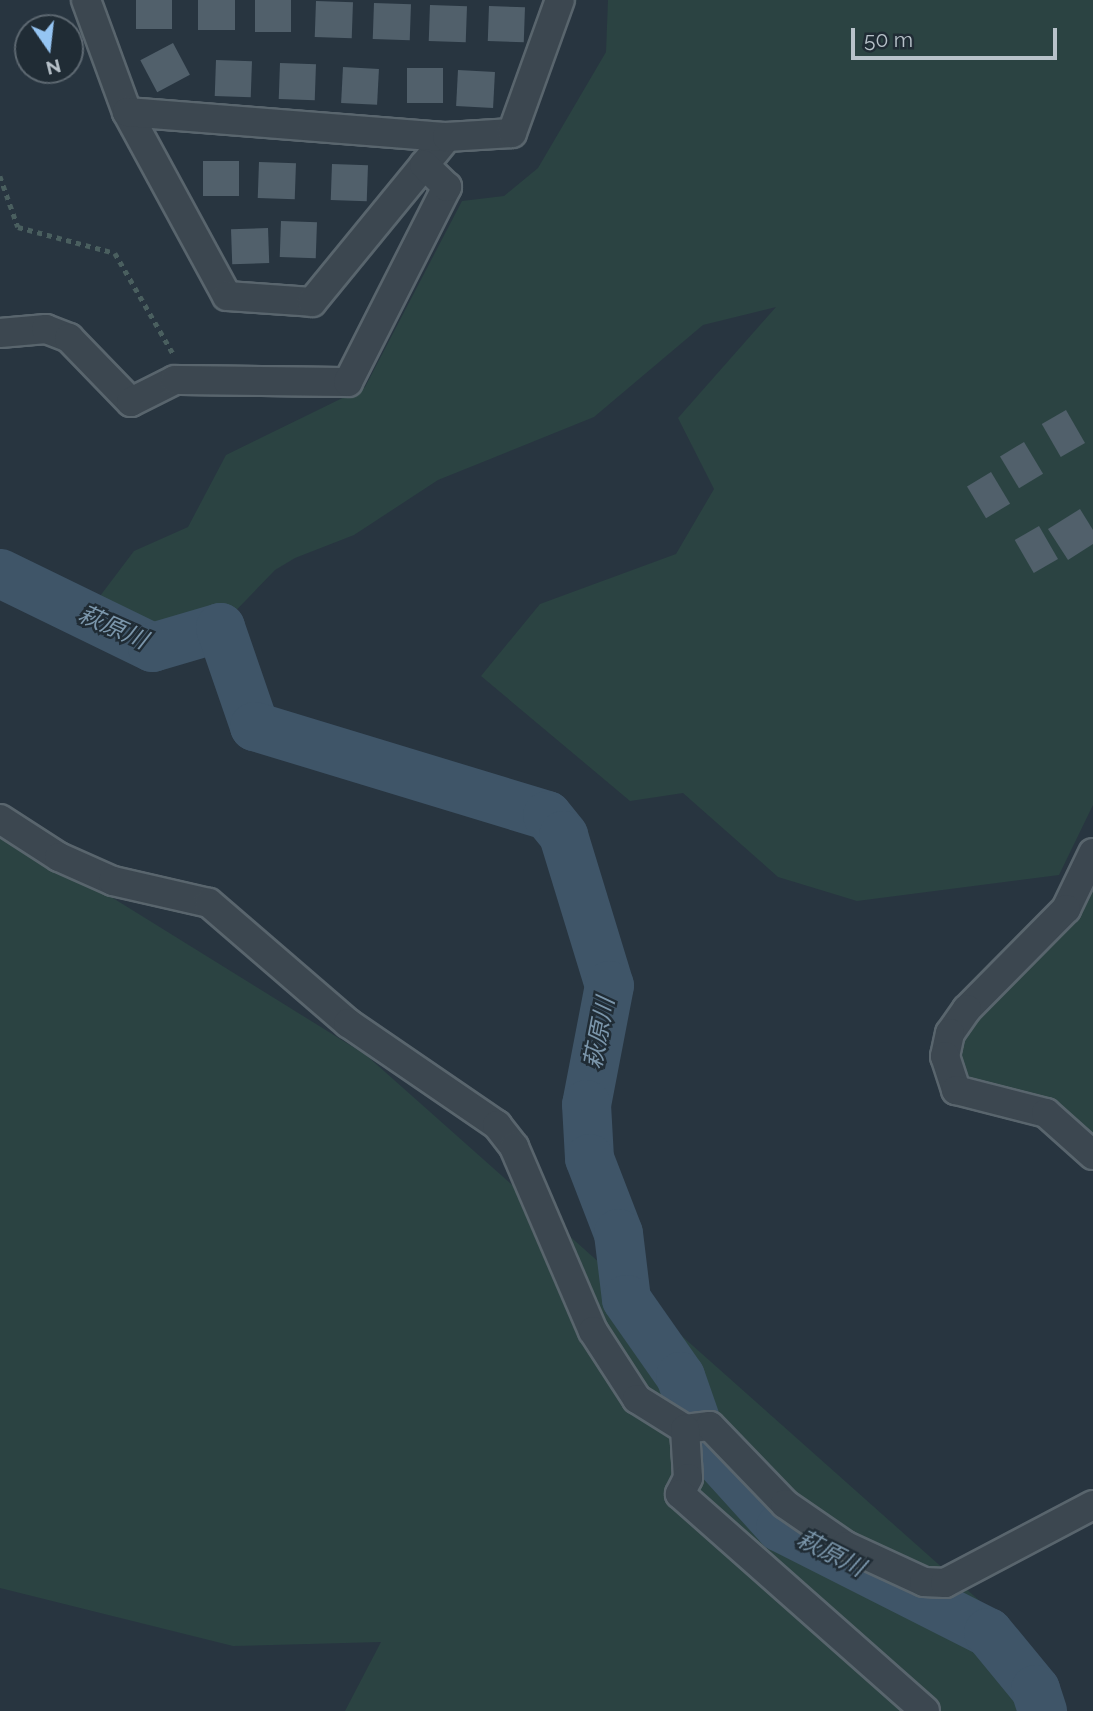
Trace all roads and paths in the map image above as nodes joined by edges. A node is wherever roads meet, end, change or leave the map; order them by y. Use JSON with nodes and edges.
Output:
{"nodes":[{"id":1,"x":86,"y":0,"type":"edge"},
{"id":2,"x":560,"y":0,"type":"edge"},
{"id":3,"x":127,"y":112,"type":"junction"},
{"id":4,"x":447,"y":137,"type":"junction"},
{"id":5,"x":424,"y":164,"type":"junction"},
{"id":6,"x":0,"y":176,"type":"edge"},
{"id":7,"x":0,"y":333,"type":"edge"},
{"id":8,"x":175,"y":380,"type":"junction"},
{"id":9,"x":0,"y":819,"type":"edge"},
{"id":10,"x":1093,"y":853,"type":"edge"},
{"id":11,"x":1093,"y":1155,"type":"edge"},
{"id":12,"x":698,"y":1427,"type":"junction"},
{"id":13,"x":1093,"y":1505,"type":"edge"},
{"id":14,"x":925,"y":1711,"type":"edge"}],
"edges":[{"from":1,"to":3,"type":"street"},
{"from":2,"to":4,"type":"street"},
{"from":3,"to":4,"type":"street"},
{"from":3,"to":5,"type":"street"},
{"from":4,"to":5,"type":"street"},
{"from":5,"to":8,"type":"street"},
{"from":6,"to":8,"type":"path"},
{"from":7,"to":8,"type":"street"},
{"from":9,"to":12,"type":"street"},
{"from":10,"to":11,"type":"street"},
{"from":12,"to":13,"type":"street"},
{"from":12,"to":14,"type":"street"}]}
